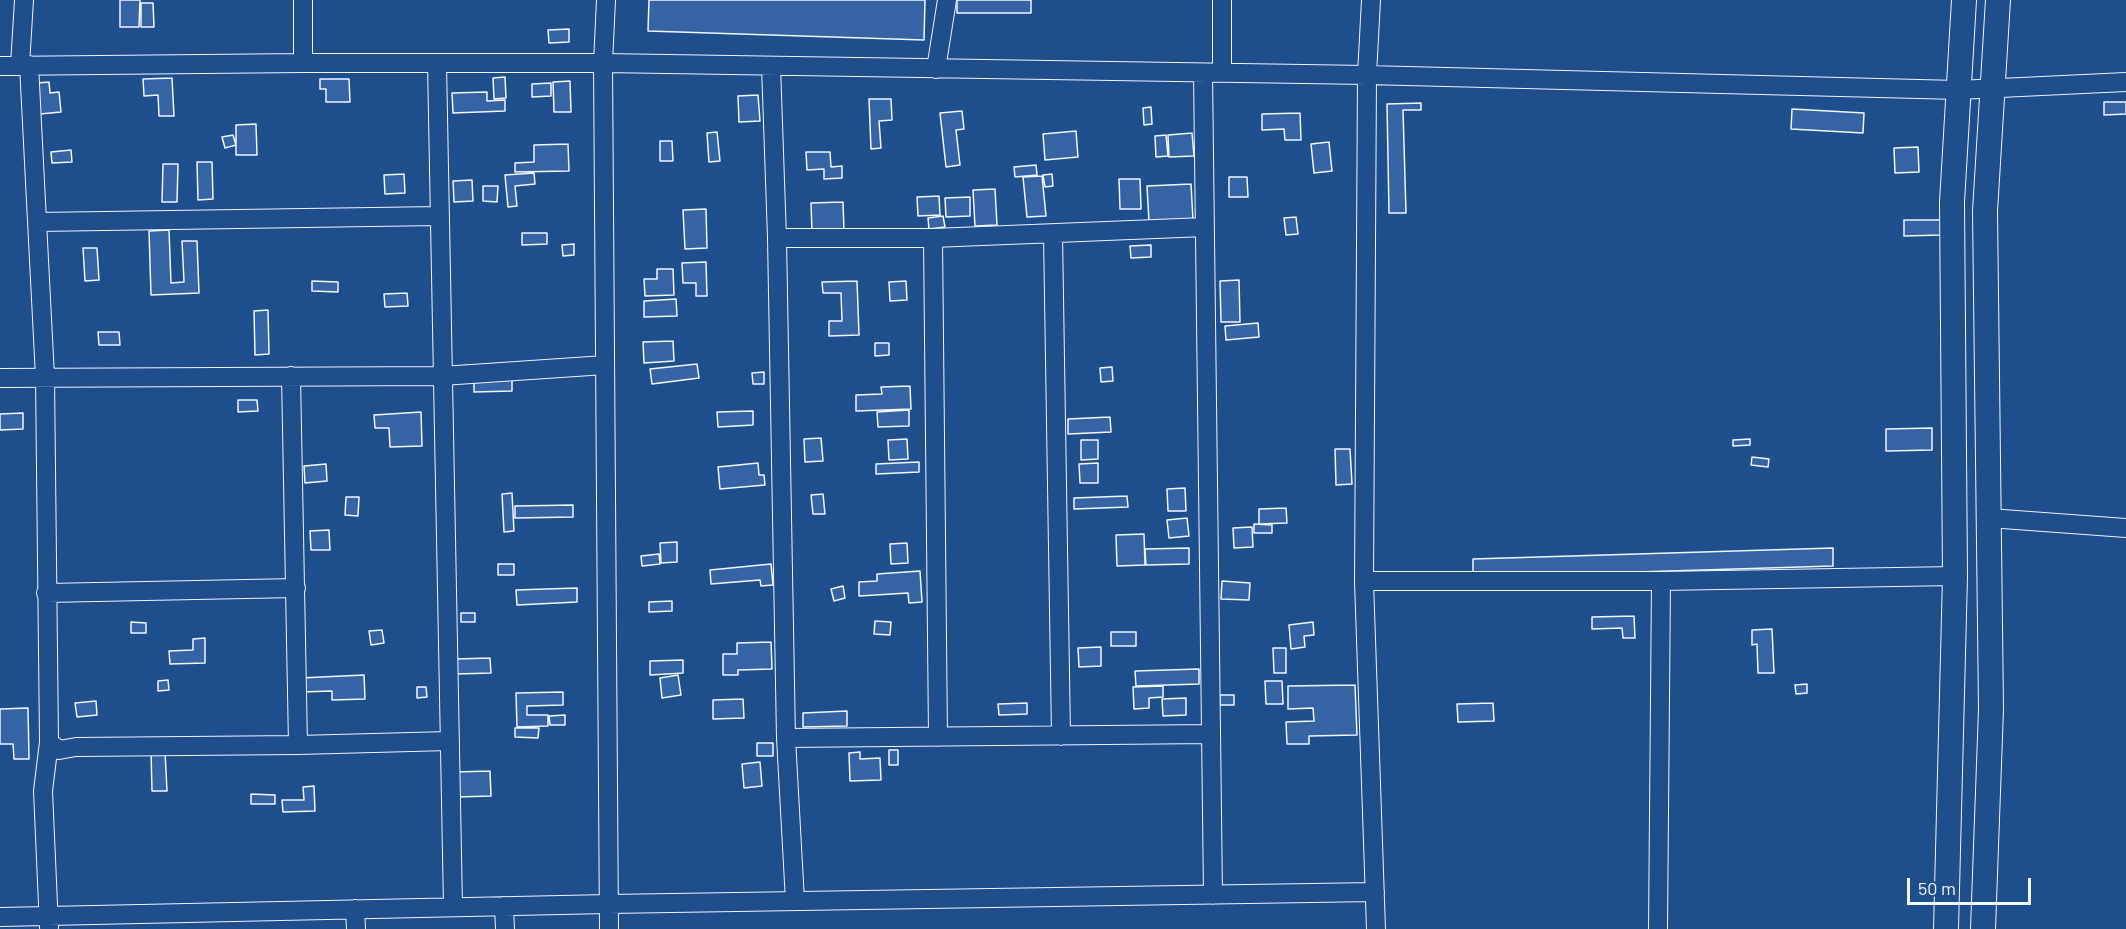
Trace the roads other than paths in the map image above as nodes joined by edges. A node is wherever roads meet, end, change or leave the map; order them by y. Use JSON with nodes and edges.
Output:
{"nodes":[{"id":1,"x":24,"y":0,"type":"edge"},
{"id":2,"x":303,"y":0,"type":"edge"},
{"id":3,"x":606,"y":0,"type":"edge"},
{"id":4,"x":947,"y":0,"type":"edge"},
{"id":5,"x":1222,"y":0,"type":"edge"},
{"id":6,"x":1371,"y":0,"type":"edge"},
{"id":7,"x":1964,"y":0,"type":"edge"},
{"id":8,"x":1998,"y":0,"type":"edge"},
{"id":9,"x":303,"y":63,"type":"junction"},
{"id":10,"x":437,"y":63,"type":"junction"},
{"id":11,"x":603,"y":63,"type":"junction"},
{"id":12,"x":24,"y":65,"type":"junction"},
{"id":13,"x":0,"y":66,"type":"edge"},
{"id":14,"x":771,"y":66,"type":"junction"},
{"id":15,"x":936,"y":69,"type":"junction"},
{"id":16,"x":1203,"y":73,"type":"junction"},
{"id":17,"x":1222,"y":73,"type":"junction"},
{"id":18,"x":1367,"y":75,"type":"junction"},
{"id":19,"x":2126,"y":82,"type":"edge"},
{"id":20,"x":1991,"y":89,"type":"junction"},
{"id":21,"x":1958,"y":90,"type":"junction"},
{"id":22,"x":439,"y":216,"type":"junction"},
{"id":23,"x":37,"y":222,"type":"junction"},
{"id":24,"x":1204,"y":227,"type":"junction"},
{"id":25,"x":1053,"y":234,"type":"junction"},
{"id":26,"x":777,"y":238,"type":"junction"},
{"id":27,"x":933,"y":238,"type":"junction"},
{"id":28,"x":605,"y":365,"type":"junction"},
{"id":29,"x":291,"y":376,"type":"junction"},
{"id":30,"x":442,"y":376,"type":"junction"},
{"id":31,"x":45,"y":377,"type":"junction"},
{"id":32,"x":0,"y":378,"type":"edge"},
{"id":33,"x":1989,"y":518,"type":"junction"},
{"id":34,"x":2126,"y":528,"type":"edge"},
{"id":35,"x":1955,"y":576,"type":"junction"},
{"id":36,"x":1364,"y":581,"type":"junction"},
{"id":37,"x":1660,"y":581,"type":"junction"},
{"id":38,"x":296,"y":588,"type":"junction"},
{"id":39,"x":46,"y":593,"type":"junction"},
{"id":40,"x":1211,"y":734,"type":"junction"},
{"id":41,"x":1061,"y":735,"type":"junction"},
{"id":42,"x":938,"y":737,"type":"junction"},
{"id":43,"x":786,"y":738,"type":"junction"},
{"id":44,"x":449,"y":741,"type":"junction"},
{"id":45,"x":49,"y":742,"type":"junction"},
{"id":46,"x":298,"y":745,"type":"junction"},
{"id":47,"x":1375,"y":892,"type":"junction"},
{"id":48,"x":1213,"y":895,"type":"junction"},
{"id":49,"x":795,"y":901,"type":"junction"},
{"id":50,"x":608,"y":903,"type":"junction"},
{"id":51,"x":504,"y":906,"type":"junction"},
{"id":52,"x":453,"y":908,"type":"junction"},
{"id":53,"x":355,"y":909,"type":"junction"},
{"id":54,"x":0,"y":917,"type":"edge"},
{"id":55,"x":49,"y":923,"type":"edge"},
{"id":56,"x":356,"y":929,"type":"edge"},
{"id":57,"x":505,"y":929,"type":"edge"},
{"id":58,"x":609,"y":929,"type":"edge"},
{"id":59,"x":1376,"y":929,"type":"edge"},
{"id":60,"x":1658,"y":929,"type":"edge"},
{"id":61,"x":1946,"y":929,"type":"edge"},
{"id":62,"x":1983,"y":929,"type":"edge"}],
"edges":[{"from":1,"to":12,"type":"street"},
{"from":2,"to":9,"type":"street"},
{"from":3,"to":11,"type":"street"},
{"from":4,"to":15,"type":"street"},
{"from":5,"to":17,"type":"street"},
{"from":6,"to":18,"type":"street"},
{"from":7,"to":21,"type":"main road"},
{"from":8,"to":20,"type":"main road"},
{"from":9,"to":10,"type":"street"},
{"from":9,"to":12,"type":"street"},
{"from":10,"to":11,"type":"street"},
{"from":10,"to":22,"type":"street"},
{"from":11,"to":14,"type":"street"},
{"from":11,"to":28,"type":"street"},
{"from":12,"to":13,"type":"street"},
{"from":12,"to":23,"type":"street"},
{"from":14,"to":15,"type":"street"},
{"from":14,"to":26,"type":"street"},
{"from":15,"to":16,"type":"street"},
{"from":16,"to":17,"type":"street"},
{"from":16,"to":24,"type":"street"},
{"from":17,"to":18,"type":"street"},
{"from":18,"to":21,"type":"street"},
{"from":18,"to":36,"type":"street"},
{"from":19,"to":20,"type":"street"},
{"from":20,"to":21,"type":"street"},
{"from":20,"to":33,"type":"main road"},
{"from":21,"to":35,"type":"main road"},
{"from":22,"to":23,"type":"street"},
{"from":22,"to":30,"type":"street"},
{"from":23,"to":31,"type":"street"},
{"from":24,"to":25,"type":"street"},
{"from":24,"to":40,"type":"street"},
{"from":25,"to":27,"type":"street"},
{"from":25,"to":41,"type":"street"},
{"from":26,"to":27,"type":"street"},
{"from":26,"to":43,"type":"street"},
{"from":27,"to":42,"type":"street"},
{"from":28,"to":30,"type":"street"},
{"from":28,"to":50,"type":"street"},
{"from":29,"to":30,"type":"street"},
{"from":29,"to":31,"type":"street"},
{"from":29,"to":38,"type":"street"},
{"from":30,"to":44,"type":"street"},
{"from":31,"to":32,"type":"street"},
{"from":31,"to":39,"type":"street"},
{"from":33,"to":34,"type":"street"},
{"from":33,"to":62,"type":"main road"},
{"from":35,"to":37,"type":"street"},
{"from":35,"to":61,"type":"main road"},
{"from":36,"to":37,"type":"street"},
{"from":36,"to":47,"type":"street"},
{"from":37,"to":60,"type":"street"},
{"from":38,"to":39,"type":"street"},
{"from":38,"to":46,"type":"street"},
{"from":39,"to":45,"type":"street"},
{"from":40,"to":41,"type":"street"},
{"from":40,"to":48,"type":"street"},
{"from":41,"to":42,"type":"street"},
{"from":42,"to":43,"type":"street"},
{"from":43,"to":49,"type":"street"},
{"from":44,"to":46,"type":"street"},
{"from":44,"to":52,"type":"street"},
{"from":45,"to":46,"type":"street"},
{"from":45,"to":55,"type":"street"},
{"from":47,"to":48,"type":"street"},
{"from":47,"to":59,"type":"street"},
{"from":48,"to":49,"type":"street"},
{"from":49,"to":50,"type":"street"},
{"from":50,"to":51,"type":"street"},
{"from":50,"to":58,"type":"street"},
{"from":51,"to":52,"type":"street"},
{"from":51,"to":57,"type":"street"},
{"from":52,"to":53,"type":"street"},
{"from":53,"to":55,"type":"street"},
{"from":53,"to":56,"type":"street"},
{"from":54,"to":55,"type":"street"}]}
